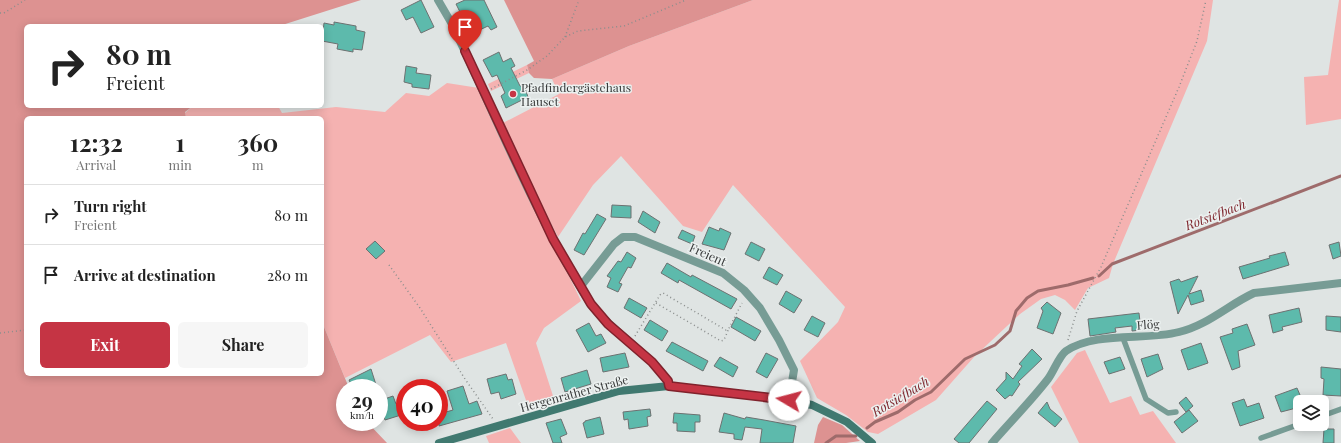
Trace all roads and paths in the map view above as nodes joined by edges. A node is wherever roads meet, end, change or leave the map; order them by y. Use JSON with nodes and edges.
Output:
{"nodes":[{"id":1,"x":25,"y":0,"type":"edge"},
{"id":2,"x":438,"y":0,"type":"edge"},
{"id":3,"x":580,"y":0,"type":"edge"},
{"id":4,"x":686,"y":0,"type":"edge"},
{"id":5,"x":1206,"y":0,"type":"edge"},
{"id":6,"x":0,"y":13,"type":"edge"},
{"id":7,"x":565,"y":37,"type":"junction"},
{"id":8,"x":484,"y":92,"type":"junction"},
{"id":9,"x":389,"y":265,"type":"dead end"},
{"id":10,"x":1341,"y":283,"type":"edge"},
{"id":11,"x":581,"y":286,"type":"junction"},
{"id":12,"x":747,"y":294,"type":"junction"},
{"id":13,"x":656,"y":303,"type":"junction"},
{"id":14,"x":729,"y":328,"type":"junction"},
{"id":15,"x":24,"y":330,"type":"edge"},
{"id":16,"x":0,"y":334,"type":"edge"},
{"id":17,"x":1122,"y":338,"type":"junction"},
{"id":18,"x":630,"y":343,"type":"junction"},
{"id":19,"x":1065,"y":352,"type":"junction"},
{"id":20,"x":669,"y":386,"type":"junction"},
{"id":21,"x":789,"y":400,"type":"junction"},
{"id":22,"x":1341,"y":409,"type":"edge"},
{"id":23,"x":1176,"y":412,"type":"dead end"},
{"id":24,"x":1329,"y":413,"type":"edge"},
{"id":25,"x":496,"y":426,"type":"junction"},
{"id":26,"x":1293,"y":427,"type":"edge"},
{"id":27,"x":1261,"y":438,"type":"dead end"},
{"id":28,"x":439,"y":443,"type":"edge"},
{"id":29,"x":872,"y":443,"type":"edge"},
{"id":30,"x":992,"y":443,"type":"edge"}],
"edges":[{"from":1,"to":6,"type":"path"},
{"from":2,"to":8,"type":"street"},
{"from":3,"to":7,"type":"path"},
{"from":4,"to":7,"type":"path"},
{"from":5,"to":19,"type":"path"},
{"from":7,"to":8,"type":"path"},
{"from":8,"to":11,"type":"street"},
{"from":9,"to":25,"type":"path"},
{"from":10,"to":17,"type":"street","name":"Flög"},
{"from":11,"to":12,"type":"street","name":"Freient"},
{"from":11,"to":18,"type":"street"},
{"from":12,"to":14,"type":"path"},
{"from":12,"to":21,"type":"street","name":"Freient"},
{"from":13,"to":14,"type":"path"},
{"from":13,"to":14,"type":"path"},
{"from":13,"to":18,"type":"path"},
{"from":15,"to":16,"type":"path"},
{"from":17,"to":19,"type":"street","name":"Flög"},
{"from":17,"to":23,"type":"lane"},
{"from":18,"to":20,"type":"street"},
{"from":19,"to":30,"type":"street"},
{"from":20,"to":21,"type":"street","name":"Hergenrather Straße"},
{"from":20,"to":25,"type":"street","name":"Hergenrather Straße"},
{"from":21,"to":29,"type":"street","name":"Hergenrather Straße"},
{"from":22,"to":24,"type":"lane"},
{"from":25,"to":28,"type":"street","name":"Hergenrather Straße"},
{"from":26,"to":27,"type":"lane"}]}
